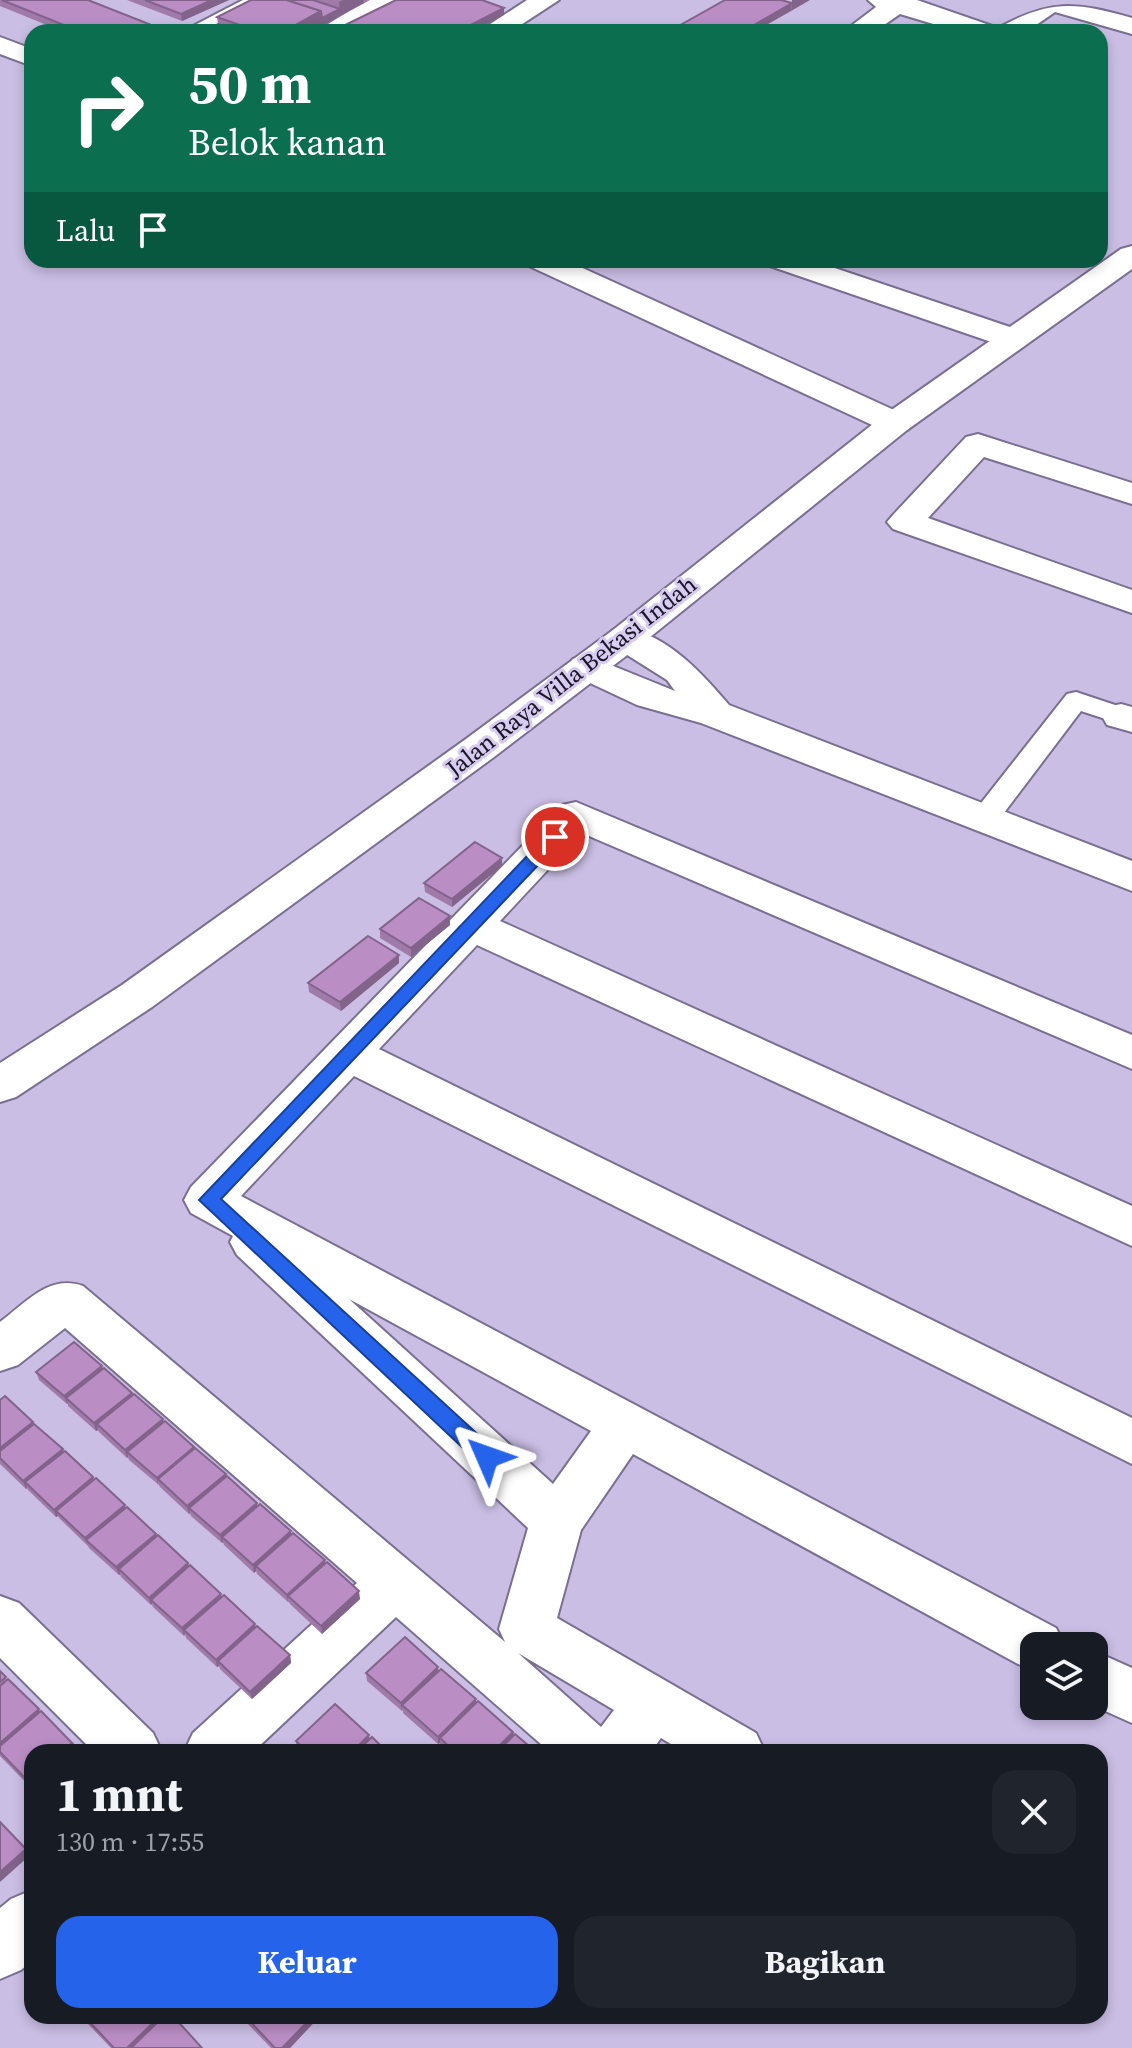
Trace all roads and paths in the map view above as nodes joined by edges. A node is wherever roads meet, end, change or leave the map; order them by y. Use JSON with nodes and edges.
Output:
{"nodes":[{"id":1,"x":263,"y":0,"type":"edge"},
{"id":2,"x":386,"y":0,"type":"edge"},
{"id":3,"x":546,"y":0,"type":"edge"},
{"id":4,"x":1053,"y":1,"type":"edge"},
{"id":5,"x":894,"y":2,"type":"edge"},
{"id":6,"x":217,"y":24,"type":"edge"},
{"id":7,"x":342,"y":24,"type":"edge"},
{"id":8,"x":505,"y":24,"type":"edge"},
{"id":9,"x":866,"y":24,"type":"edge"},
{"id":10,"x":963,"y":24,"type":"edge"},
{"id":11,"x":1020,"y":24,"type":"edge"},
{"id":12,"x":1132,"y":26,"type":"edge"},
{"id":13,"x":0,"y":45,"type":"edge"},
{"id":14,"x":24,"y":55,"type":"edge"},
{"id":15,"x":1132,"y":255,"type":"edge"},
{"id":16,"x":557,"y":268,"type":"edge"},
{"id":17,"x":805,"y":268,"type":"edge"},
{"id":18,"x":1011,"y":338,"type":"junction"},
{"id":19,"x":895,"y":423,"type":"junction"},
{"id":20,"x":1132,"y":494,"type":"edge"},
{"id":21,"x":1132,"y":602,"type":"edge"},
{"id":22,"x":626,"y":638,"type":"junction"},
{"id":23,"x":586,"y":667,"type":"junction"},
{"id":24,"x":715,"y":714,"type":"junction"},
{"id":25,"x":1126,"y":718,"type":"edge"},
{"id":26,"x":984,"y":819,"type":"junction"},
{"id":27,"x":1132,"y":877,"type":"edge"},
{"id":28,"x":471,"y":925,"type":"junction"},
{"id":29,"x":348,"y":1053,"type":"junction"},
{"id":30,"x":1132,"y":1053,"type":"edge"},
{"id":31,"x":0,"y":1085,"type":"edge"},
{"id":32,"x":208,"y":1200,"type":"junction"},
{"id":33,"x":1132,"y":1227,"type":"edge"},
{"id":34,"x":0,"y":1350,"type":"edge"},
{"id":35,"x":625,"y":1424,"type":"junction"},
{"id":36,"x":1132,"y":1442,"type":"edge"},
{"id":37,"x":557,"y":1521,"type":"junction"},
{"id":38,"x":395,"y":1583,"type":"junction"},
{"id":39,"x":0,"y":1621,"type":"edge"},
{"id":40,"x":1020,"y":1637,"type":"edge"},
{"id":41,"x":1108,"y":1684,"type":"edge"},
{"id":42,"x":1132,"y":1697,"type":"edge"},
{"id":43,"x":652,"y":1705,"type":"junction"},
{"id":44,"x":125,"y":1744,"type":"edge"},
{"id":45,"x":222,"y":1744,"type":"edge"},
{"id":46,"x":596,"y":1744,"type":"edge"},
{"id":47,"x":601,"y":1744,"type":"edge"},
{"id":48,"x":722,"y":1744,"type":"edge"},
{"id":49,"x":24,"y":1927,"type":"edge"},
{"id":50,"x":0,"y":1949,"type":"edge"}],
"edges":[{"from":1,"to":6,"type":"street"},
{"from":2,"to":7,"type":"street"},
{"from":3,"to":8,"type":"street"},
{"from":4,"to":11,"type":"street"},
{"from":4,"to":12,"type":"street"},
{"from":5,"to":9,"type":"street"},
{"from":5,"to":10,"type":"street"},
{"from":13,"to":14,"type":"street"},
{"from":15,"to":18,"type":"street","name":"Jalan Raya Villa Bekasi Indah"},
{"from":16,"to":19,"type":"street"},
{"from":17,"to":18,"type":"street"},
{"from":18,"to":19,"type":"street","name":"Jalan Raya Villa Bekasi Indah"},
{"from":19,"to":22,"type":"street","name":"Jalan Raya Villa Bekasi Indah"},
{"from":20,"to":21,"type":"street"},
{"from":22,"to":23,"type":"street","name":"Jalan Raya Villa Bekasi Indah"},
{"from":22,"to":24,"type":"street"},
{"from":23,"to":24,"type":"street"},
{"from":23,"to":31,"type":"street","name":"Jalan Raya Villa Bekasi Indah"},
{"from":24,"to":26,"type":"street"},
{"from":25,"to":26,"type":"lane"},
{"from":26,"to":27,"type":"street"},
{"from":28,"to":29,"type":"street"},
{"from":28,"to":30,"type":"street"},
{"from":28,"to":33,"type":"street"},
{"from":29,"to":32,"type":"street"},
{"from":29,"to":36,"type":"street"},
{"from":32,"to":35,"type":"street"},
{"from":32,"to":37,"type":"street"},
{"from":34,"to":38,"type":"street"},
{"from":35,"to":37,"type":"street"},
{"from":35,"to":40,"type":"street"},
{"from":37,"to":43,"type":"street"},
{"from":38,"to":45,"type":"street"},
{"from":38,"to":46,"type":"street"},
{"from":39,"to":44,"type":"street"},
{"from":41,"to":42,"type":"street"},
{"from":43,"to":47,"type":"street"},
{"from":43,"to":48,"type":"street"},
{"from":49,"to":50,"type":"street"}]}
